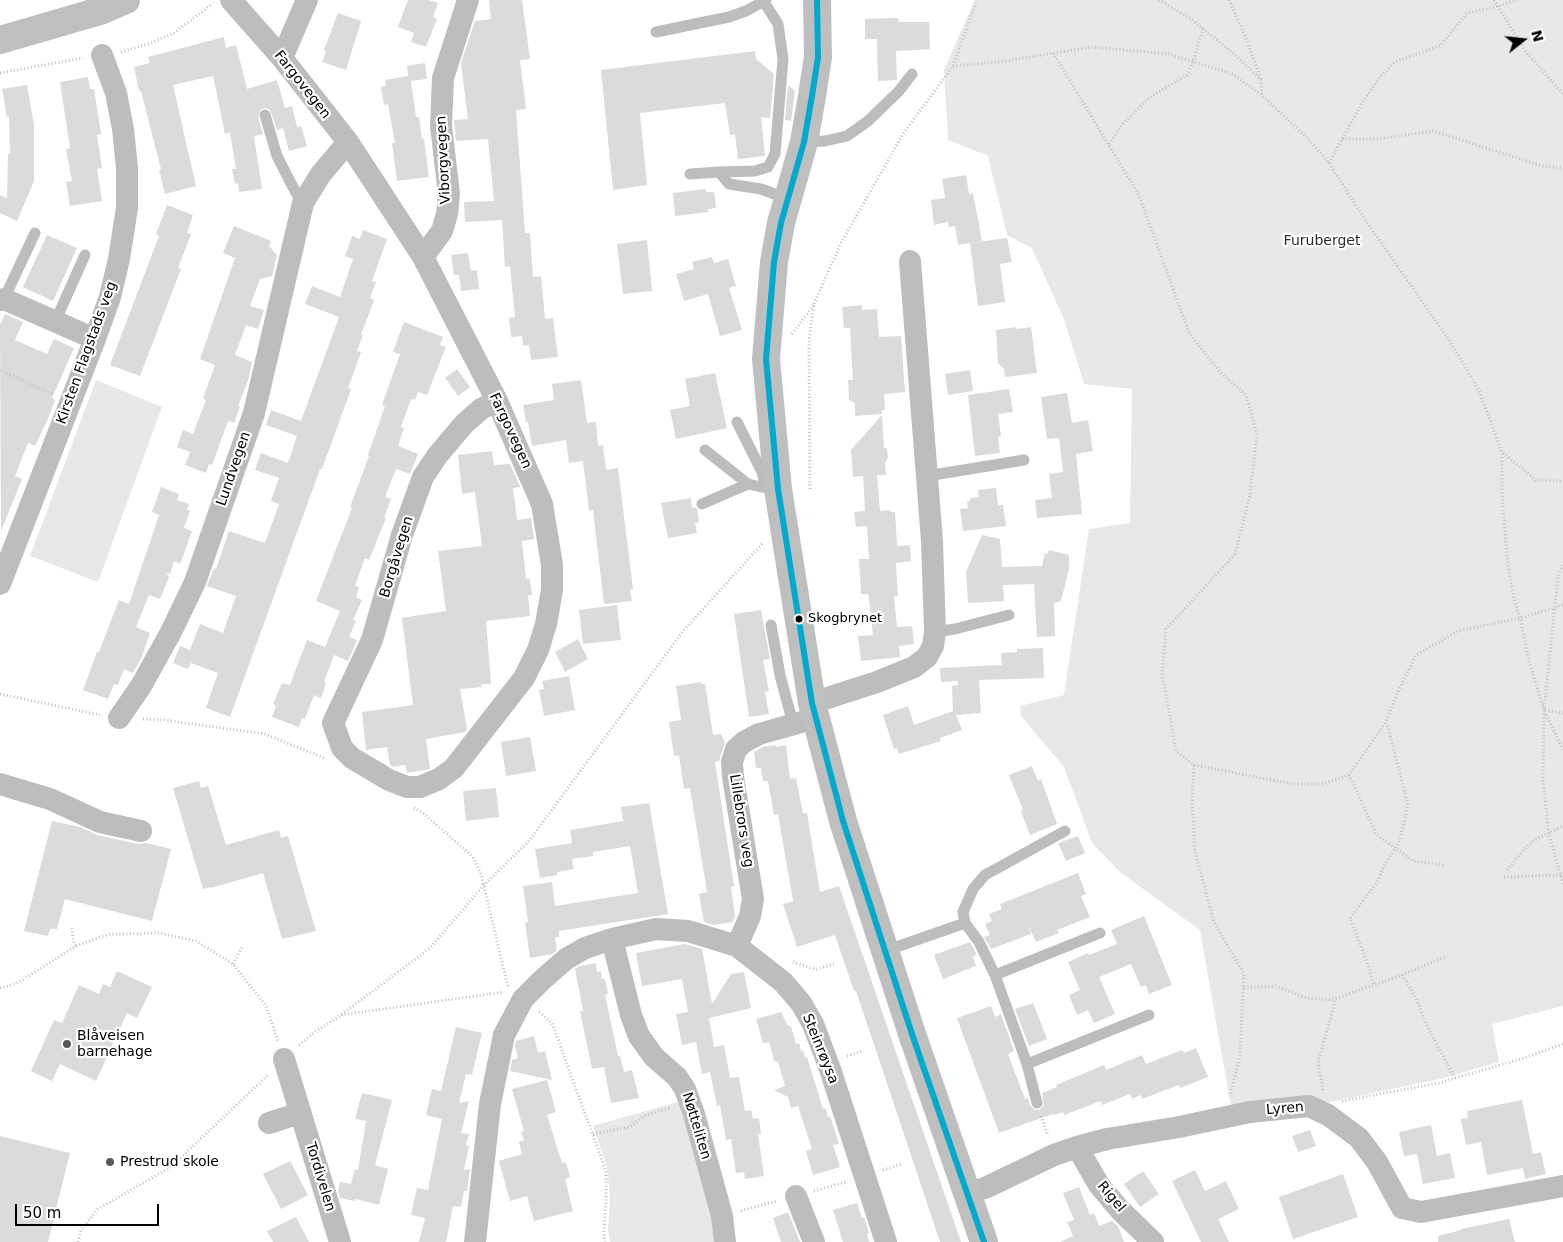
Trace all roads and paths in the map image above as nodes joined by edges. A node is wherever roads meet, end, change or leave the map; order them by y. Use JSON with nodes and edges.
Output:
{"nodes":[{"id":1,"x":126,"y":0,"type":"edge"},
{"id":2,"x":231,"y":0,"type":"edge"},
{"id":3,"x":307,"y":0,"type":"edge"},
{"id":4,"x":468,"y":0,"type":"edge"},
{"id":5,"x":817,"y":0,"type":"edge"},
{"id":6,"x":977,"y":0,"type":"edge"},
{"id":7,"x":1159,"y":0,"type":"edge"},
{"id":8,"x":1229,"y":0,"type":"edge"},
{"id":9,"x":1494,"y":0,"type":"edge"},
{"id":10,"x":1517,"y":0,"type":"edge"},
{"id":11,"x":765,"y":1,"type":"edge"},
{"id":12,"x":1499,"y":6,"type":"junction"},
{"id":13,"x":1203,"y":28,"type":"junction"},
{"id":14,"x":656,"y":32,"type":"dead end"},
{"id":15,"x":0,"y":40,"type":"edge"},
{"id":16,"x":1052,"y":53,"type":"junction"},
{"id":17,"x":102,"y":55,"type":"dead end"},
{"id":18,"x":282,"y":58,"type":"junction"},
{"id":19,"x":1193,"y":62,"type":"junction"},
{"id":20,"x":953,"y":66,"type":"junction"},
{"id":21,"x":912,"y":74,"type":"dead end"},
{"id":22,"x":1262,"y":80,"type":"junction"},
{"id":23,"x":1563,"y":94,"type":"edge"},
{"id":24,"x":1262,"y":95,"type":"junction"},
{"id":25,"x":264,"y":115,"type":"dead end"},
{"id":26,"x":1342,"y":139,"type":"junction"},
{"id":27,"x":348,"y":142,"type":"junction"},
{"id":28,"x":804,"y":142,"type":"junction"},
{"id":29,"x":1109,"y":144,"type":"junction"},
{"id":30,"x":1329,"y":163,"type":"junction"},
{"id":31,"x":1563,"y":168,"type":"edge"},
{"id":32,"x":719,"y":172,"type":"junction"},
{"id":33,"x":690,"y":174,"type":"dead end"},
{"id":34,"x":788,"y":199,"type":"junction"},
{"id":35,"x":303,"y":203,"type":"junction"},
{"id":36,"x":35,"y":233,"type":"dead end"},
{"id":37,"x":85,"y":255,"type":"dead end"},
{"id":38,"x":422,"y":257,"type":"junction"},
{"id":39,"x":910,"y":261,"type":"dead end"},
{"id":40,"x":2,"y":300,"type":"edge"},
{"id":41,"x":814,"y":304,"type":"junction"},
{"id":42,"x":55,"y":322,"type":"junction"},
{"id":43,"x":95,"y":339,"type":"junction"},
{"id":44,"x":787,"y":340,"type":"dead end"},
{"id":45,"x":0,"y":370,"type":"edge"},
{"id":46,"x":497,"y":401,"type":"junction"},
{"id":47,"x":70,"y":403,"type":"junction"},
{"id":48,"x":737,"y":422,"type":"dead end"},
{"id":49,"x":705,"y":450,"type":"dead end"},
{"id":50,"x":1502,"y":453,"type":"junction"},
{"id":51,"x":1024,"y":460,"type":"dead end"},
{"id":52,"x":927,"y":476,"type":"junction"},
{"id":53,"x":1563,"y":481,"type":"edge"},
{"id":54,"x":748,"y":484,"type":"junction"},
{"id":55,"x":772,"y":489,"type":"junction"},
{"id":56,"x":810,"y":489,"type":"dead end"},
{"id":57,"x":702,"y":504,"type":"dead end"},
{"id":58,"x":768,"y":538,"type":"dead end"},
{"id":59,"x":1563,"y":565,"type":"edge"},
{"id":60,"x":0,"y":584,"type":"edge"},
{"id":61,"x":1563,"y":605,"type":"edge"},
{"id":62,"x":1555,"y":607,"type":"junction"},
{"id":63,"x":1008,"y":615,"type":"dead end"},
{"id":64,"x":1520,"y":618,"type":"junction"},
{"id":65,"x":771,"y":624,"type":"dead end"},
{"id":66,"x":935,"y":632,"type":"junction"},
{"id":67,"x":0,"y":694,"type":"edge"},
{"id":68,"x":1544,"y":710,"type":"junction"},
{"id":69,"x":1563,"y":713,"type":"edge"},
{"id":70,"x":807,"y":715,"type":"junction"},
{"id":71,"x":119,"y":718,"type":"junction"},
{"id":72,"x":1386,"y":722,"type":"junction"},
{"id":73,"x":337,"y":736,"type":"joint"},
{"id":74,"x":1563,"y":750,"type":"edge"},
{"id":75,"x":328,"y":760,"type":"dead end"},
{"id":76,"x":1194,"y":765,"type":"junction"},
{"id":77,"x":1349,"y":775,"type":"junction"},
{"id":78,"x":0,"y":784,"type":"edge"},
{"id":79,"x":408,"y":804,"type":"dead end"},
{"id":80,"x":1563,"y":826,"type":"edge"},
{"id":81,"x":141,"y":831,"type":"dead end"},
{"id":82,"x":1065,"y":831,"type":"dead end"},
{"id":83,"x":1549,"y":834,"type":"junction"},
{"id":84,"x":1396,"y":849,"type":"junction"},
{"id":85,"x":1444,"y":865,"type":"dead end"},
{"id":86,"x":1507,"y":870,"type":"dead end"},
{"id":87,"x":1562,"y":874,"type":"edge"},
{"id":88,"x":1504,"y":877,"type":"dead end"},
{"id":89,"x":1563,"y":884,"type":"edge"},
{"id":90,"x":484,"y":886,"type":"junction"},
{"id":91,"x":965,"y":923,"type":"junction"},
{"id":92,"x":72,"y":928,"type":"dead end"},
{"id":93,"x":1100,"y":933,"type":"dead end"},
{"id":94,"x":612,"y":939,"type":"junction"},
{"id":95,"x":76,"y":946,"type":"junction"},
{"id":96,"x":737,"y":946,"type":"junction"},
{"id":97,"x":242,"y":947,"type":"dead end"},
{"id":98,"x":885,"y":951,"type":"junction"},
{"id":99,"x":1447,"y":956,"type":"dead end"},
{"id":100,"x":791,"y":960,"type":"dead end"},
{"id":101,"x":233,"y":964,"type":"junction"},
{"id":102,"x":834,"y":964,"type":"dead end"},
{"id":103,"x":995,"y":975,"type":"junction"},
{"id":104,"x":1402,"y":975,"type":"junction"},
{"id":105,"x":1373,"y":984,"type":"junction"},
{"id":106,"x":0,"y":988,"type":"edge"},
{"id":107,"x":1244,"y":988,"type":"junction"},
{"id":108,"x":1336,"y":998,"type":"junction"},
{"id":109,"x":523,"y":999,"type":"junction"},
{"id":110,"x":341,"y":1015,"type":"junction"},
{"id":111,"x":1149,"y":1015,"type":"dead end"},
{"id":112,"x":1563,"y":1044,"type":"edge"},
{"id":113,"x":863,"y":1050,"type":"dead end"},
{"id":114,"x":842,"y":1058,"type":"dead end"},
{"id":115,"x":284,"y":1059,"type":"junction"},
{"id":116,"x":1027,"y":1064,"type":"junction"},
{"id":117,"x":1455,"y":1078,"type":"junction"},
{"id":118,"x":690,"y":1103,"type":"junction"},
{"id":119,"x":1037,"y":1103,"type":"joint"},
{"id":120,"x":1317,"y":1105,"type":"junction"},
{"id":121,"x":300,"y":1113,"type":"junction"},
{"id":122,"x":1224,"y":1118,"type":"junction"},
{"id":123,"x":269,"y":1123,"type":"dead end"},
{"id":124,"x":593,"y":1134,"type":"junction"},
{"id":125,"x":1077,"y":1147,"type":"junction"},
{"id":126,"x":1054,"y":1155,"type":"junction"},
{"id":127,"x":902,"y":1164,"type":"dead end"},
{"id":128,"x":880,"y":1171,"type":"dead end"},
{"id":129,"x":1563,"y":1186,"type":"edge"},
{"id":130,"x":968,"y":1193,"type":"junction"},
{"id":131,"x":796,"y":1196,"type":"dead end"},
{"id":132,"x":78,"y":1242,"type":"edge"},
{"id":133,"x":340,"y":1242,"type":"edge"},
{"id":134,"x":474,"y":1242,"type":"edge"},
{"id":135,"x":605,"y":1242,"type":"edge"},
{"id":136,"x":725,"y":1242,"type":"edge"},
{"id":137,"x":814,"y":1242,"type":"edge"},
{"id":138,"x":886,"y":1242,"type":"edge"},
{"id":139,"x":984,"y":1242,"type":"edge"},
{"id":140,"x":1153,"y":1242,"type":"edge"}],
"edges":[{"from":1,"to":15,"type":"main road"},
{"from":2,"to":18,"type":"street","name":"Fargovegen"},
{"from":3,"to":18,"type":"street"},
{"from":4,"to":38,"type":"street","name":"Viborgvegen"},
{"from":5,"to":28,"type":"main road"},
{"from":6,"to":20,"type":"path"},
{"from":7,"to":13,"type":"path"},
{"from":8,"to":22,"type":"path"},
{"from":9,"to":12,"type":"path"},
{"from":10,"to":12,"type":"path"},
{"from":11,"to":14,"type":"lane"},
{"from":11,"to":32,"type":"lane"},
{"from":12,"to":23,"type":"path"},
{"from":12,"to":26,"type":"path"},
{"from":13,"to":19,"type":"path"},
{"from":13,"to":22,"type":"path"},
{"from":16,"to":19,"type":"path"},
{"from":16,"to":20,"type":"path"},
{"from":16,"to":29,"type":"path"},
{"from":17,"to":43,"type":"street","name":"Kirsten Flagstads veg"},
{"from":18,"to":27,"type":"street","name":"Fargovegen"},
{"from":19,"to":24,"type":"path"},
{"from":19,"to":29,"type":"path"},
{"from":20,"to":41,"type":"path"},
{"from":21,"to":28,"type":"lane"},
{"from":22,"to":24,"type":"path"},
{"from":24,"to":30,"type":"path"},
{"from":25,"to":35,"type":"lane"},
{"from":26,"to":30,"type":"path"},
{"from":26,"to":31,"type":"path"},
{"from":27,"to":35,"type":"street","name":"Lundvegen"},
{"from":27,"to":38,"type":"street","name":"Fargovegen"},
{"from":28,"to":34,"type":"main road"},
{"from":29,"to":76,"type":"path"},
{"from":30,"to":50,"type":"path"},
{"from":32,"to":33,"type":"lane"},
{"from":32,"to":34,"type":"lane"},
{"from":34,"to":55,"type":"main road"},
{"from":35,"to":71,"type":"street","name":"Lundvegen"},
{"from":36,"to":40,"type":"lane"},
{"from":37,"to":42,"type":"lane"},
{"from":38,"to":46,"type":"street","name":"Fargovegen"},
{"from":39,"to":52,"type":"street"},
{"from":40,"to":42,"type":"street"},
{"from":41,"to":44,"type":"path"},
{"from":41,"to":56,"type":"path"},
{"from":42,"to":43,"type":"street"},
{"from":43,"to":47,"type":"street","name":"Kirsten Flagstads veg"},
{"from":45,"to":47,"type":"path"},
{"from":46,"to":73,"type":"street","name":"Borgåvegen"},
{"from":46,"to":73,"type":"street","name":"Fargovegen"},
{"from":47,"to":60,"type":"street","name":"Kirsten Flagstads veg"},
{"from":48,"to":55,"type":"lane"},
{"from":49,"to":54,"type":"lane"},
{"from":50,"to":53,"type":"path"},
{"from":50,"to":64,"type":"path"},
{"from":51,"to":52,"type":"lane"},
{"from":52,"to":66,"type":"street"},
{"from":54,"to":55,"type":"lane"},
{"from":54,"to":57,"type":"lane"},
{"from":55,"to":70,"type":"main road"},
{"from":58,"to":90,"type":"path"},
{"from":59,"to":62,"type":"path"},
{"from":61,"to":62,"type":"path"},
{"from":62,"to":64,"type":"path"},
{"from":62,"to":68,"type":"path"},
{"from":63,"to":66,"type":"lane"},
{"from":64,"to":68,"type":"path"},
{"from":64,"to":72,"type":"path"},
{"from":65,"to":70,"type":"lane"},
{"from":66,"to":70,"type":"street"},
{"from":67,"to":71,"type":"path"},
{"from":68,"to":69,"type":"path"},
{"from":68,"to":74,"type":"path"},
{"from":68,"to":83,"type":"path"},
{"from":70,"to":96,"type":"street","name":"Lillebrors veg"},
{"from":70,"to":98,"type":"main road"},
{"from":71,"to":75,"type":"path"},
{"from":72,"to":77,"type":"path"},
{"from":72,"to":84,"type":"path"},
{"from":76,"to":77,"type":"path"},
{"from":76,"to":107,"type":"path"},
{"from":77,"to":84,"type":"path"},
{"from":78,"to":81,"type":"street"},
{"from":79,"to":90,"type":"path"},
{"from":80,"to":83,"type":"path"},
{"from":82,"to":91,"type":"lane"},
{"from":83,"to":86,"type":"path"},
{"from":83,"to":87,"type":"path"},
{"from":84,"to":85,"type":"path"},
{"from":84,"to":105,"type":"path"},
{"from":87,"to":88,"type":"path"},
{"from":87,"to":89,"type":"path"},
{"from":90,"to":110,"type":"path"},
{"from":90,"to":110,"type":"path"},
{"from":91,"to":98,"type":"lane"},
{"from":91,"to":103,"type":"lane"},
{"from":92,"to":95,"type":"path"},
{"from":93,"to":103,"type":"lane"},
{"from":94,"to":96,"type":"street","name":"Steinrøysa"},
{"from":94,"to":109,"type":"street","name":"Steinrøysa"},
{"from":94,"to":118,"type":"street","name":"Nøtteliten"},
{"from":95,"to":101,"type":"path"},
{"from":95,"to":106,"type":"path"},
{"from":96,"to":138,"type":"street","name":"Steinrøysa"},
{"from":97,"to":101,"type":"path"},
{"from":98,"to":130,"type":"main road"},
{"from":99,"to":104,"type":"path"},
{"from":100,"to":102,"type":"path"},
{"from":101,"to":115,"type":"path"},
{"from":103,"to":116,"type":"lane"},
{"from":104,"to":105,"type":"path"},
{"from":104,"to":117,"type":"path"},
{"from":105,"to":108,"type":"path"},
{"from":107,"to":108,"type":"path"},
{"from":107,"to":122,"type":"path"},
{"from":108,"to":120,"type":"path"},
{"from":109,"to":124,"type":"path"},
{"from":109,"to":134,"type":"street","name":"Steinrøysa"},
{"from":110,"to":115,"type":"path"},
{"from":111,"to":116,"type":"lane"},
{"from":112,"to":117,"type":"path"},
{"from":113,"to":114,"type":"path"},
{"from":115,"to":121,"type":"street","name":"Tordivelen"},
{"from":115,"to":132,"type":"path"},
{"from":116,"to":119,"type":"lane"},
{"from":117,"to":120,"type":"path"},
{"from":118,"to":124,"type":"path"},
{"from":118,"to":136,"type":"street","name":"Nøtteliten"},
{"from":119,"to":126,"type":"path"},
{"from":120,"to":122,"type":"street","name":"Lyren"},
{"from":120,"to":129,"type":"street","name":"Lyren"},
{"from":121,"to":123,"type":"street"},
{"from":121,"to":133,"type":"street","name":"Tordivelen"},
{"from":122,"to":125,"type":"street","name":"Lyren"},
{"from":124,"to":135,"type":"path"},
{"from":125,"to":126,"type":"street","name":"Lyren"},
{"from":125,"to":140,"type":"street","name":"Rigel"},
{"from":126,"to":130,"type":"street","name":"Lyren"},
{"from":127,"to":128,"type":"path"},
{"from":130,"to":139,"type":"main road"},
{"from":131,"to":137,"type":"street"}]}
